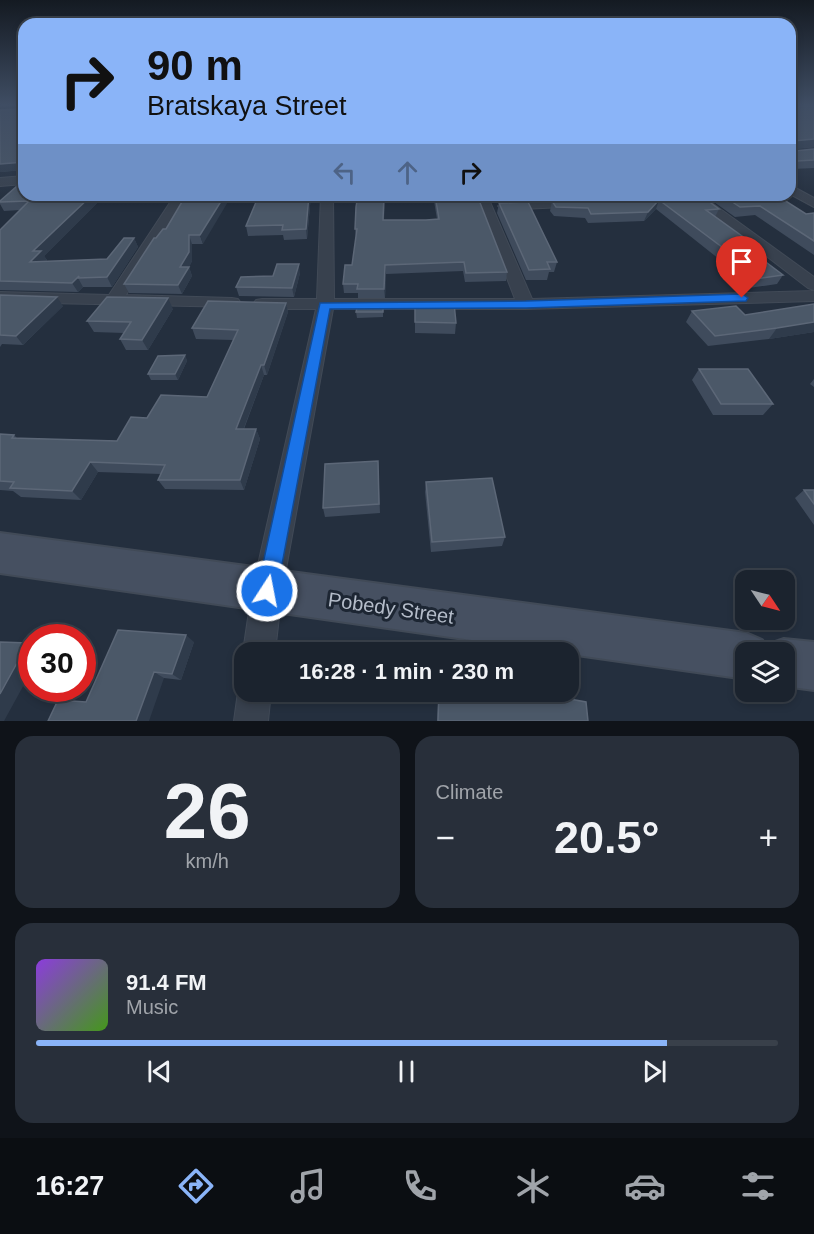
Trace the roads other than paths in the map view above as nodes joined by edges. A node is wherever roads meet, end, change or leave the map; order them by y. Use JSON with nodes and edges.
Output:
{"nodes":[{"id":1,"x":18,"y":180,"type":"edge"},
{"id":2,"x":0,"y":182,"type":"edge"},
{"id":3,"x":796,"y":192,"type":"edge"},
{"id":4,"x":177,"y":201,"type":"edge"},
{"id":5,"x":327,"y":201,"type":"edge"},
{"id":6,"x":484,"y":201,"type":"edge"},
{"id":7,"x":701,"y":201,"type":"edge"},
{"id":8,"x":586,"y":202,"type":"edge"},
{"id":9,"x":814,"y":203,"type":"edge"},
{"id":10,"x":814,"y":285,"type":"edge"},
{"id":11,"x":814,"y":296,"type":"edge"},
{"id":12,"x":0,"y":297,"type":"edge"},
{"id":13,"x":114,"y":300,"type":"junction"},
{"id":14,"x":526,"y":304,"type":"junction"},
{"id":15,"x":325,"y":306,"type":"junction"},
{"id":16,"x":0,"y":553,"type":"edge"},
{"id":17,"x":267,"y":591,"type":"junction"},
{"id":18,"x":260,"y":642,"type":"edge"},
{"id":19,"x":735,"y":655,"type":"edge"},
{"id":20,"x":795,"y":663,"type":"edge"},
{"id":21,"x":814,"y":666,"type":"edge"},
{"id":22,"x":254,"y":702,"type":"edge"},
{"id":23,"x":251,"y":721,"type":"edge"}],
"edges":[{"from":1,"to":2,"type":"street"},
{"from":3,"to":9,"type":"street"},
{"from":4,"to":13,"type":"street"},
{"from":5,"to":15,"type":"street"},
{"from":6,"to":8,"type":"street"},
{"from":6,"to":14,"type":"street"},
{"from":7,"to":10,"type":"street"},
{"from":11,"to":14,"type":"street"},
{"from":12,"to":13,"type":"street"},
{"from":13,"to":15,"type":"street"},
{"from":14,"to":15,"type":"street"},
{"from":15,"to":17,"type":"street"},
{"from":16,"to":17,"type":"street","name":"Pobedy Street"},
{"from":17,"to":18,"type":"street"},
{"from":17,"to":19,"type":"street","name":"Pobedy Street"},
{"from":20,"to":21,"type":"street"},
{"from":22,"to":23,"type":"street"}]}
